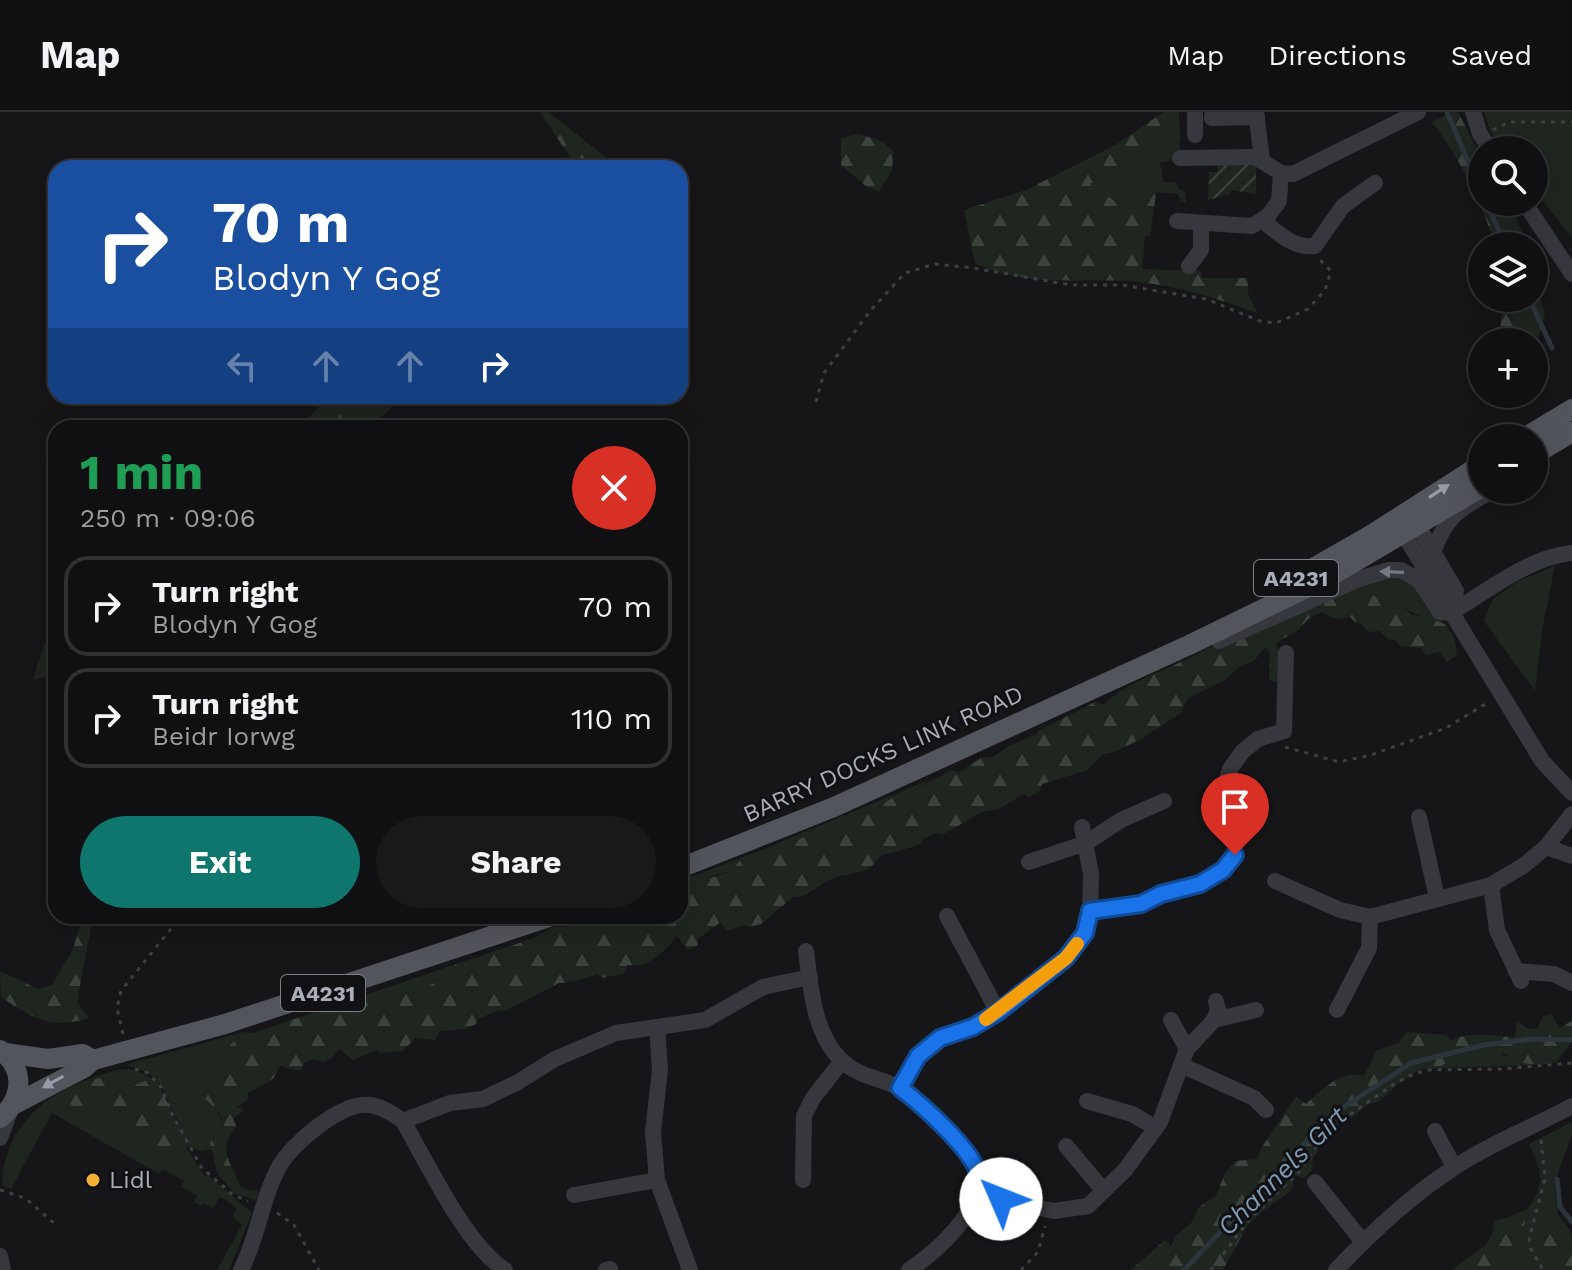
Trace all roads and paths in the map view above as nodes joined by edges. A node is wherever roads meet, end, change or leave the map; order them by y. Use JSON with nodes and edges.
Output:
{"nodes":[{"id":1,"x":1195,"y":112,"type":"edge"},
{"id":2,"x":1213,"y":112,"type":"edge"},
{"id":3,"x":1418,"y":112,"type":"edge"},
{"id":4,"x":1473,"y":112,"type":"edge"},
{"id":5,"x":1257,"y":114,"type":"edge"},
{"id":6,"x":1572,"y":122,"type":"edge"},
{"id":7,"x":1195,"y":135,"type":"dead end"},
{"id":8,"x":1483,"y":136,"type":"edge"},
{"id":9,"x":1494,"y":136,"type":"edge"},
{"id":10,"x":1180,"y":158,"type":"dead end"},
{"id":11,"x":1262,"y":159,"type":"junction"},
{"id":12,"x":1281,"y":173,"type":"junction"},
{"id":13,"x":1375,"y":183,"type":"dead end"},
{"id":14,"x":1533,"y":216,"type":"edge"},
{"id":15,"x":1262,"y":220,"type":"junction"},
{"id":16,"x":1177,"y":221,"type":"dead end"},
{"id":17,"x":1201,"y":223,"type":"junction"},
{"id":18,"x":1309,"y":247,"type":"junction"},
{"id":19,"x":1189,"y":266,"type":"dead end"},
{"id":20,"x":1572,"y":274,"type":"edge"},
{"id":21,"x":1572,"y":397,"type":"edge"},
{"id":22,"x":816,"y":402,"type":"dead end"},
{"id":23,"x":1572,"y":409,"type":"edge"},
{"id":24,"x":1531,"y":424,"type":"edge"},
{"id":25,"x":1547,"y":424,"type":"edge"},
{"id":26,"x":1572,"y":432,"type":"edge"},
{"id":27,"x":1572,"y":439,"type":"edge"},
{"id":28,"x":1548,"y":447,"type":"edge"},
{"id":29,"x":1548,"y":457,"type":"edge"},
{"id":30,"x":1468,"y":480,"type":"edge"},
{"id":31,"x":1471,"y":504,"type":"edge"},
{"id":32,"x":1406,"y":523,"type":"junction"},
{"id":33,"x":1433,"y":552,"type":"junction"},
{"id":34,"x":1572,"y":553,"type":"edge"},
{"id":35,"x":1451,"y":613,"type":"junction"},
{"id":36,"x":1286,"y":653,"type":"dead end"},
{"id":37,"x":1105,"y":683,"type":"junction"},
{"id":38,"x":1502,"y":694,"type":"junction"},
{"id":39,"x":1291,"y":749,"type":"dead end"},
{"id":40,"x":1572,"y":793,"type":"edge"},
{"id":41,"x":1164,"y":801,"type":"dead end"},
{"id":42,"x":1572,"y":814,"type":"edge"},
{"id":43,"x":1419,"y":817,"type":"dead end"},
{"id":44,"x":1084,"y":835,"type":"junction"},
{"id":45,"x":1546,"y":847,"type":"junction"},
{"id":46,"x":1572,"y":856,"type":"edge"},
{"id":47,"x":1029,"y":862,"type":"dead end"},
{"id":48,"x":688,"y":865,"type":"edge"},
{"id":49,"x":1275,"y":881,"type":"dead end"},
{"id":50,"x":1491,"y":885,"type":"junction"},
{"id":51,"x":1437,"y":898,"type":"junction"},
{"id":52,"x":1090,"y":911,"type":"junction"},
{"id":53,"x":947,"y":916,"type":"dead end"},
{"id":54,"x":1370,"y":917,"type":"junction"},
{"id":55,"x":175,"y":924,"type":"edge"},
{"id":56,"x":528,"y":924,"type":"edge"},
{"id":57,"x":806,"y":951,"type":"dead end"},
{"id":58,"x":810,"y":977,"type":"junction"},
{"id":59,"x":1572,"y":983,"type":"edge"},
{"id":60,"x":1216,"y":1001,"type":"dead end"},
{"id":61,"x":1256,"y":1010,"type":"dead end"},
{"id":62,"x":1337,"y":1010,"type":"dead end"},
{"id":63,"x":998,"y":1012,"type":"junction"},
{"id":64,"x":1171,"y":1020,"type":"dead end"},
{"id":65,"x":1214,"y":1020,"type":"junction"},
{"id":66,"x":657,"y":1027,"type":"junction"},
{"id":67,"x":126,"y":1050,"type":"junction"},
{"id":68,"x":2,"y":1051,"type":"edge"},
{"id":69,"x":1184,"y":1057,"type":"junction"},
{"id":70,"x":93,"y":1060,"type":"junction"},
{"id":71,"x":842,"y":1061,"type":"junction"},
{"id":72,"x":1572,"y":1063,"type":"edge"},
{"id":73,"x":900,"y":1088,"type":"junction"},
{"id":74,"x":1087,"y":1101,"type":"dead end"},
{"id":75,"x":1572,"y":1106,"type":"edge"},
{"id":76,"x":1266,"y":1110,"type":"dead end"},
{"id":77,"x":8,"y":1111,"type":"edge"},
{"id":78,"x":403,"y":1121,"type":"junction"},
{"id":79,"x":1533,"y":1126,"type":"junction"},
{"id":80,"x":1156,"y":1128,"type":"junction"},
{"id":81,"x":1435,"y":1131,"type":"dead end"},
{"id":82,"x":0,"y":1138,"type":"edge"},
{"id":83,"x":1066,"y":1146,"type":"dead end"},
{"id":84,"x":1454,"y":1167,"type":"junction"},
{"id":85,"x":657,"y":1180,"type":"junction"},
{"id":86,"x":803,"y":1180,"type":"dead end"},
{"id":87,"x":1315,"y":1182,"type":"dead end"},
{"id":88,"x":0,"y":1190,"type":"edge"},
{"id":89,"x":1104,"y":1191,"type":"junction"},
{"id":90,"x":977,"y":1194,"type":"junction"},
{"id":91,"x":574,"y":1195,"type":"dead end"},
{"id":92,"x":264,"y":1208,"type":"junction"},
{"id":93,"x":1047,"y":1210,"type":"junction"},
{"id":94,"x":54,"y":1223,"type":"dead end"},
{"id":95,"x":1363,"y":1242,"type":"junction"},
{"id":96,"x":0,"y":1256,"type":"edge"},
{"id":97,"x":3,"y":1270,"type":"edge"},
{"id":98,"x":241,"y":1270,"type":"edge"},
{"id":99,"x":319,"y":1270,"type":"edge"},
{"id":100,"x":505,"y":1270,"type":"edge"},
{"id":101,"x":688,"y":1270,"type":"edge"},
{"id":102,"x":909,"y":1270,"type":"edge"},
{"id":103,"x":1021,"y":1270,"type":"edge"},
{"id":104,"x":1211,"y":1270,"type":"edge"},
{"id":105,"x":1336,"y":1270,"type":"edge"},
{"id":106,"x":1543,"y":1270,"type":"edge"}],
"edges":[{"from":1,"to":7,"type":"street"},
{"from":2,"to":5,"type":"street"},
{"from":3,"to":12,"type":"street"},
{"from":4,"to":8,"type":"street"},
{"from":5,"to":11,"type":"street"},
{"from":6,"to":9,"type":"path"},
{"from":10,"to":11,"type":"street"},
{"from":11,"to":12,"type":"street"},
{"from":12,"to":15,"type":"street"},
{"from":13,"to":18,"type":"street"},
{"from":14,"to":20,"type":"street"},
{"from":15,"to":17,"type":"street"},
{"from":15,"to":18,"type":"street"},
{"from":16,"to":17,"type":"street"},
{"from":17,"to":19,"type":"street"},
{"from":18,"to":22,"type":"path"},
{"from":21,"to":24,"type":"street"},
{"from":23,"to":25,"type":"main road"},
{"from":26,"to":28,"type":"main road"},
{"from":27,"to":29,"type":"street"},
{"from":30,"to":32,"type":"main road","name":"BARRY DOCKS LINK ROAD","number":"A4231"},
{"from":31,"to":33,"type":"street"},
{"from":32,"to":33,"type":"street"},
{"from":32,"to":35,"type":"street"},
{"from":32,"to":37,"type":"main road","name":"BARRY DOCKS LINK ROAD","number":"A4231"},
{"from":33,"to":35,"type":"street"},
{"from":34,"to":35,"type":"street"},
{"from":35,"to":37,"type":"street","one_way":true},
{"from":35,"to":38,"type":"street"},
{"from":36,"to":52,"type":"street"},
{"from":37,"to":48,"type":"main road","name":"BARRY DOCKS LINK ROAD","number":"A4231"},
{"from":38,"to":39,"type":"path"},
{"from":38,"to":40,"type":"street"},
{"from":41,"to":44,"type":"street"},
{"from":42,"to":45,"type":"street"},
{"from":43,"to":51,"type":"street"},
{"from":44,"to":47,"type":"street"},
{"from":44,"to":52,"type":"street"},
{"from":45,"to":46,"type":"street"},
{"from":45,"to":50,"type":"street"},
{"from":49,"to":54,"type":"street"},
{"from":50,"to":51,"type":"street"},
{"from":50,"to":59,"type":"street"},
{"from":51,"to":54,"type":"street"},
{"from":52,"to":63,"type":"street"},
{"from":53,"to":63,"type":"street"},
{"from":54,"to":62,"type":"street"},
{"from":55,"to":67,"type":"path"},
{"from":56,"to":67,"type":"main road","number":"A4231"},
{"from":57,"to":58,"type":"street"},
{"from":58,"to":66,"type":"street"},
{"from":58,"to":71,"type":"street"},
{"from":60,"to":65,"type":"street"},
{"from":61,"to":65,"type":"street"},
{"from":63,"to":73,"type":"street"},
{"from":64,"to":69,"type":"street"},
{"from":65,"to":69,"type":"street"},
{"from":66,"to":78,"type":"street"},
{"from":66,"to":85,"type":"street"},
{"from":67,"to":70,"type":"main road","number":"A4231"},
{"from":67,"to":92,"type":"path"},
{"from":68,"to":70,"type":"main road","number":"A4231"},
{"from":68,"to":77,"type":"main road","number":"A4231"},
{"from":69,"to":76,"type":"street"},
{"from":69,"to":80,"type":"street"},
{"from":70,"to":77,"type":"main road","number":"A4231","one_way":true},
{"from":71,"to":73,"type":"street"},
{"from":71,"to":86,"type":"street"},
{"from":72,"to":104,"type":"path"},
{"from":73,"to":90,"type":"street"},
{"from":74,"to":80,"type":"street"},
{"from":75,"to":79,"type":"street"},
{"from":77,"to":82,"type":"street"},
{"from":78,"to":92,"type":"street"},
{"from":78,"to":100,"type":"street"},
{"from":79,"to":84,"type":"street"},
{"from":79,"to":106,"type":"path"},
{"from":80,"to":89,"type":"street"},
{"from":81,"to":84,"type":"street"},
{"from":83,"to":89,"type":"street"},
{"from":84,"to":95,"type":"street"},
{"from":85,"to":91,"type":"street"},
{"from":85,"to":101,"type":"street"},
{"from":87,"to":95,"type":"street"},
{"from":88,"to":94,"type":"path"},
{"from":89,"to":93,"type":"street"},
{"from":90,"to":93,"type":"street"},
{"from":90,"to":102,"type":"street"},
{"from":92,"to":98,"type":"street"},
{"from":92,"to":99,"type":"path"},
{"from":93,"to":103,"type":"path"},
{"from":95,"to":105,"type":"street"},
{"from":96,"to":97,"type":"street"}]}
